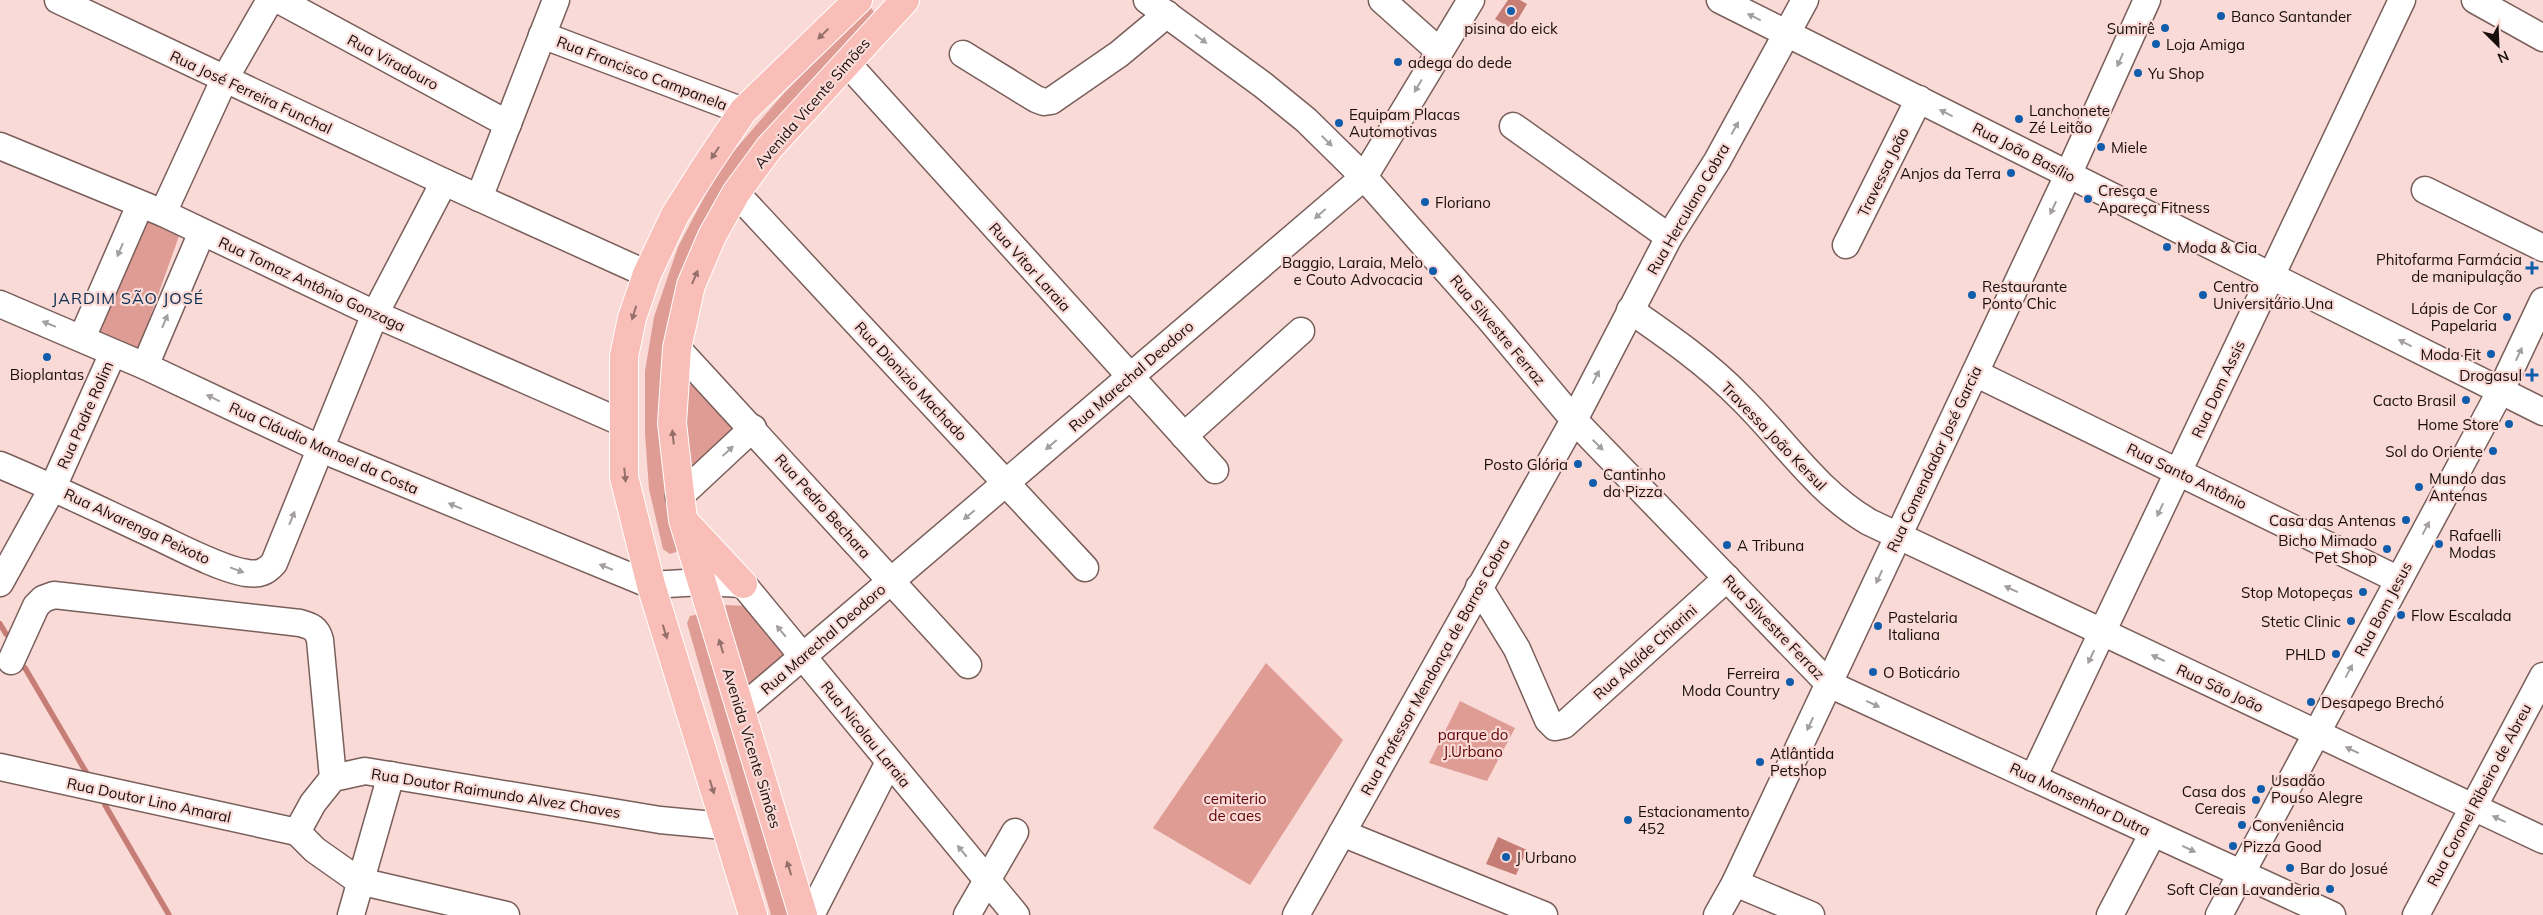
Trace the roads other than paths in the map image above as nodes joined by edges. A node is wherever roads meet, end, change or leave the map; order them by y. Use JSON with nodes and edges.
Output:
{"nodes":[{"id":1,"x":58,"y":0,"type":"edge"},
{"id":2,"x":270,"y":0,"type":"edge"},
{"id":3,"x":279,"y":0,"type":"edge"},
{"id":4,"x":556,"y":0,"type":"edge"},
{"id":5,"x":858,"y":0,"type":"edge"},
{"id":6,"x":1382,"y":0,"type":"edge"},
{"id":7,"x":1471,"y":0,"type":"edge"},
{"id":8,"x":1720,"y":0,"type":"edge"},
{"id":9,"x":1805,"y":0,"type":"edge"},
{"id":10,"x":2148,"y":0,"type":"edge"},
{"id":11,"x":2402,"y":0,"type":"edge"},
{"id":12,"x":2475,"y":0,"type":"edge"},
{"id":13,"x":899,"y":2,"type":"edge"},
{"id":14,"x":1157,"y":7,"type":"edge"},
{"id":15,"x":1787,"y":33,"type":"junction"},
{"id":16,"x":542,"y":35,"type":"junction"},
{"id":17,"x":2543,"y":38,"type":"edge"},
{"id":18,"x":1440,"y":51,"type":"junction"},
{"id":19,"x":963,"y":54,"type":"dead end"},
{"id":20,"x":847,"y":63,"type":"junction"},
{"id":21,"x":224,"y":80,"type":"junction"},
{"id":22,"x":1919,"y":99,"type":"junction"},
{"id":23,"x":742,"y":111,"type":"junction"},
{"id":24,"x":508,"y":124,"type":"junction"},
{"id":25,"x":1513,"y":126,"type":"dead end"},
{"id":26,"x":0,"y":146,"type":"edge"},
{"id":27,"x":2068,"y":175,"type":"junction"},
{"id":28,"x":1364,"y":177,"type":"junction"},
{"id":29,"x":444,"y":182,"type":"junction"},
{"id":30,"x":2425,"y":190,"type":"dead end"},
{"id":31,"x":736,"y":193,"type":"junction"},
{"id":32,"x":479,"y":198,"type":"junction"},
{"id":33,"x":152,"y":209,"type":"junction"},
{"id":34,"x":202,"y":232,"type":"junction"},
{"id":35,"x":1669,"y":237,"type":"junction"},
{"id":36,"x":1846,"y":246,"type":"dead end"},
{"id":37,"x":2543,"y":248,"type":"edge"},
{"id":38,"x":647,"y":274,"type":"junction"},
{"id":39,"x":2271,"y":276,"type":"junction"},
{"id":40,"x":2543,"y":301,"type":"edge"},
{"id":41,"x":0,"y":304,"type":"edge"},
{"id":42,"x":1630,"y":310,"type":"junction"},
{"id":43,"x":374,"y":314,"type":"junction"},
{"id":44,"x":1301,"y":331,"type":"dead end"},
{"id":45,"x":82,"y":338,"type":"junction"},
{"id":46,"x":677,"y":348,"type":"junction"},
{"id":47,"x":113,"y":353,"type":"junction"},
{"id":48,"x":146,"y":366,"type":"junction"},
{"id":49,"x":1975,"y":373,"type":"junction"},
{"id":50,"x":1130,"y":377,"type":"junction"},
{"id":51,"x":2501,"y":390,"type":"junction"},
{"id":52,"x":2543,"y":412,"type":"edge"},
{"id":53,"x":1574,"y":420,"type":"junction"},
{"id":54,"x":623,"y":423,"type":"junction"},
{"id":55,"x":753,"y":428,"type":"junction"},
{"id":56,"x":1184,"y":436,"type":"junction"},
{"id":57,"x":321,"y":449,"type":"junction"},
{"id":58,"x":0,"y":465,"type":"edge"},
{"id":59,"x":1215,"y":470,"type":"dead end"},
{"id":60,"x":2178,"y":472,"type":"junction"},
{"id":61,"x":1006,"y":483,"type":"junction"},
{"id":62,"x":53,"y":487,"type":"junction"},
{"id":63,"x":681,"y":508,"type":"junction"},
{"id":64,"x":1898,"y":535,"type":"junction"},
{"id":65,"x":1085,"y":568,"type":"dead end"},
{"id":66,"x":1727,"y":578,"type":"junction"},
{"id":67,"x":2398,"y":580,"type":"junction"},
{"id":68,"x":891,"y":581,"type":"junction"},
{"id":69,"x":701,"y":582,"type":"junction"},
{"id":70,"x":0,"y":583,"type":"edge"},
{"id":71,"x":743,"y":584,"type":"junction"},
{"id":72,"x":651,"y":585,"type":"junction"},
{"id":73,"x":1479,"y":587,"type":"junction"},
{"id":74,"x":2102,"y":632,"type":"junction"},
{"id":75,"x":802,"y":656,"type":"junction"},
{"id":76,"x":11,"y":661,"type":"dead end"},
{"id":77,"x":968,"y":665,"type":"dead end"},
{"id":78,"x":2543,"y":676,"type":"edge"},
{"id":79,"x":1829,"y":684,"type":"junction"},
{"id":80,"x":741,"y":709,"type":"junction"},
{"id":81,"x":2316,"y":733,"type":"junction"},
{"id":82,"x":889,"y":762,"type":"junction"},
{"id":83,"x":0,"y":767,"type":"edge"},
{"id":84,"x":391,"y":775,"type":"junction"},
{"id":85,"x":333,"y":778,"type":"junction"},
{"id":86,"x":2033,"y":778,"type":"junction"},
{"id":87,"x":2473,"y":807,"type":"junction"},
{"id":88,"x":724,"y":826,"type":"junction"},
{"id":89,"x":297,"y":832,"type":"junction"},
{"id":90,"x":1015,"y":832,"type":"dead end"},
{"id":91,"x":2153,"y":832,"type":"junction"},
{"id":92,"x":1342,"y":833,"type":"junction"},
{"id":93,"x":2543,"y":840,"type":"edge"},
{"id":94,"x":2241,"y":873,"type":"junction"},
{"id":95,"x":359,"y":881,"type":"junction"},
{"id":96,"x":987,"y":881,"type":"junction"},
{"id":97,"x":1735,"y":883,"type":"junction"},
{"id":98,"x":351,"y":915,"type":"edge"},
{"id":99,"x":506,"y":915,"type":"edge"},
{"id":100,"x":753,"y":915,"type":"edge"},
{"id":101,"x":803,"y":915,"type":"edge"},
{"id":102,"x":811,"y":915,"type":"edge"},
{"id":103,"x":967,"y":915,"type":"edge"},
{"id":104,"x":1016,"y":915,"type":"edge"},
{"id":105,"x":1296,"y":915,"type":"edge"},
{"id":106,"x":1544,"y":915,"type":"edge"},
{"id":107,"x":1717,"y":915,"type":"edge"},
{"id":108,"x":1811,"y":915,"type":"edge"},
{"id":109,"x":2110,"y":915,"type":"edge"},
{"id":110,"x":2219,"y":915,"type":"edge"},
{"id":111,"x":2332,"y":915,"type":"edge"},
{"id":112,"x":2416,"y":915,"type":"edge"}],
"edges":[{"from":1,"to":21,"type":"street","name":"Rua José Ferreira Funchal"},
{"from":2,"to":21,"type":"street"},
{"from":3,"to":24,"type":"street","name":"Rua Viradouro"},
{"from":4,"to":16,"type":"street"},
{"from":5,"to":23,"type":"main road","one_way":true},
{"from":6,"to":18,"type":"street"},
{"from":7,"to":18,"type":"street","name":"Rua Marechal Deodoro"},
{"from":15,"to":8,"type":"street","name":"Rua João Basílio","one_way":true},
{"from":9,"to":15,"type":"street","name":"Rua Herculano Cobra"},
{"from":10,"to":27,"type":"street","name":"Rua Comendador José Garcia","one_way":true},
{"from":11,"to":39,"type":"street","name":"Rua Dom Assis"},
{"from":12,"to":17,"type":"street"},
{"from":13,"to":20,"type":"main road","name":"Avenida Vicente Simões"},
{"from":14,"to":19,"type":"street"},
{"from":14,"to":28,"type":"street","name":"Rua Silvestre Ferraz","one_way":true},
{"from":15,"to":22,"type":"street","name":"Rua João Basílio"},
{"from":35,"to":15,"type":"street","name":"Rua Herculano Cobra","one_way":true},
{"from":16,"to":23,"type":"street","name":"Rua Francisco Campanela"},
{"from":16,"to":24,"type":"street"},
{"from":18,"to":28,"type":"street","name":"Rua Marechal Deodoro","one_way":true},
{"from":20,"to":31,"type":"main road","name":"Avenida Vicente Simões"},
{"from":20,"to":50,"type":"street","name":"Rua Vitor Laraia"},
{"from":21,"to":29,"type":"street","name":"Rua José Ferreira Funchal"},
{"from":21,"to":33,"type":"street"},
{"from":27,"to":22,"type":"street","name":"Rua João Basílio","one_way":true},
{"from":22,"to":36,"type":"street","name":"Travessa João"},
{"from":23,"to":38,"type":"main road","one_way":true},
{"from":24,"to":32,"type":"street"},
{"from":25,"to":35,"type":"street"},
{"from":26,"to":33,"type":"street","name":"Rua Tomaz Antônio Gonzaga"},
{"from":27,"to":39,"type":"street","name":"Rua João Basílio"},
{"from":27,"to":49,"type":"street","name":"Rua Comendador José Garcia","one_way":true},
{"from":28,"to":50,"type":"street","name":"Rua Marechal Deodoro","one_way":true},
{"from":28,"to":53,"type":"street","name":"Rua Silvestre Ferraz"},
{"from":29,"to":32,"type":"street","name":"Rua José Ferreira Funchal"},
{"from":29,"to":43,"type":"street"},
{"from":30,"to":37,"type":"street"},
{"from":46,"to":31,"type":"main road","name":"Avenida Vicente Simões","one_way":true},
{"from":31,"to":61,"type":"street","name":"Rua Dionizio Machado"},
{"from":32,"to":38,"type":"street","name":"Rua José Ferreira Funchal"},
{"from":33,"to":34,"type":"street","name":"Rua Tomaz Antônio Gonzaga"},
{"from":33,"to":45,"type":"street","one_way":true},
{"from":34,"to":43,"type":"street","name":"Rua Tomaz Antônio Gonzaga"},
{"from":48,"to":34,"type":"street","one_way":true},
{"from":35,"to":42,"type":"street","name":"Rua Herculano Cobra"},
{"from":38,"to":54,"type":"main road","one_way":true},
{"from":51,"to":39,"type":"street","name":"Rua João Basílio","one_way":true},
{"from":39,"to":60,"type":"street","name":"Rua Dom Assis"},
{"from":51,"to":40,"type":"street","name":"Rua Bom Jesus","one_way":true},
{"from":45,"to":41,"type":"street","name":"Rua Cláudio Manoel da Costa","one_way":true},
{"from":53,"to":42,"type":"street","name":"Rua Herculano Cobra","one_way":true},
{"from":42,"to":64,"type":"street","name":"Travessa João Kersul"},
{"from":43,"to":54,"type":"street","name":"Rua Tomaz Antônio Gonzaga"},
{"from":43,"to":57,"type":"street"},
{"from":44,"to":56,"type":"street"},
{"from":45,"to":47,"type":"street","name":"Rua Cláudio Manoel da Costa"},
{"from":46,"to":55,"type":"street","name":"Rua Pedro Bechara"},
{"from":63,"to":46,"type":"main road","name":"Avenida Vicente Simões","one_way":true},
{"from":47,"to":48,"type":"street","name":"Rua Cláudio Manoel da Costa"},
{"from":47,"to":62,"type":"street","name":"Rua Padre Rolim"},
{"from":57,"to":48,"type":"street","name":"Rua Cláudio Manoel da Costa","one_way":true},
{"from":49,"to":60,"type":"street","name":"Rua Santo Antônio"},
{"from":49,"to":64,"type":"street","name":"Rua Comendador José Garcia"},
{"from":50,"to":56,"type":"street","name":"Rua Vitor Laraia"},
{"from":50,"to":61,"type":"street","name":"Rua Marechal Deodoro","one_way":true},
{"from":51,"to":52,"type":"street","name":"Rua João Basílio"},
{"from":67,"to":51,"type":"street","name":"Rua Bom Jesus","one_way":true},
{"from":53,"to":66,"type":"street","name":"Rua Silvestre Ferraz","one_way":true},
{"from":53,"to":73,"type":"street","name":"Rua Professor Mendonça de Barros Cobra"},
{"from":54,"to":72,"type":"main road","one_way":true},
{"from":63,"to":55,"type":"street","one_way":true},
{"from":55,"to":68,"type":"street","name":"Rua Pedro Bechara"},
{"from":56,"to":59,"type":"street","name":"Rua Vitor Laraia"},
{"from":62,"to":57,"type":"street","name":"Rua Alvarenga Peixoto","one_way":true},
{"from":72,"to":57,"type":"street","name":"Rua Cláudio Manoel da Costa","one_way":true},
{"from":58,"to":62,"type":"street","name":"Rua Alvarenga Peixoto"},
{"from":60,"to":67,"type":"street","name":"Rua Santo Antônio"},
{"from":60,"to":74,"type":"street","name":"Rua Dom Assis","one_way":true},
{"from":61,"to":65,"type":"street","name":"Rua Dionizio Machado"},
{"from":61,"to":68,"type":"street","name":"Rua Marechal Deodoro","one_way":true},
{"from":62,"to":70,"type":"street","name":"Rua Padre Rolim"},
{"from":63,"to":69,"type":"main road","name":"Avenida Vicente Simões"},
{"from":63,"to":71,"type":"main road"},
{"from":74,"to":64,"type":"street","name":"Rua São João","one_way":true},
{"from":64,"to":79,"type":"street","name":"Rua Comendador José Garcia","one_way":true},
{"from":66,"to":73,"type":"street","name":"Rua Alaíde Chiarini"},
{"from":66,"to":79,"type":"street","name":"Rua Silvestre Ferraz"},
{"from":81,"to":67,"type":"street","name":"Rua Bom Jesus","one_way":true},
{"from":68,"to":75,"type":"street","name":"Rua Marechal Deodoro"},
{"from":68,"to":77,"type":"street","name":"Rua Pedro Bechara"},
{"from":69,"to":71,"type":"street"},
{"from":69,"to":72,"type":"street"},
{"from":80,"to":69,"type":"main road","name":"Avenida Vicente Simões","one_way":true},
{"from":75,"to":71,"type":"street","name":"Rua Nicolau Laraia","one_way":true},
{"from":72,"to":88,"type":"main road","one_way":true},
{"from":73,"to":92,"type":"street","name":"Rua Professor Mendonça de Barros Cobra"},
{"from":81,"to":74,"type":"street","name":"Rua São João","one_way":true},
{"from":74,"to":86,"type":"street","name":"Rua Dom Assis","one_way":true},
{"from":75,"to":80,"type":"street","name":"Rua Marechal Deodoro"},
{"from":75,"to":82,"type":"street","name":"Rua Nicolau Laraia"},
{"from":76,"to":85,"type":"street"},
{"from":78,"to":87,"type":"street","name":"Rua Coronel Ribeiro de Abreu"},
{"from":79,"to":86,"type":"street","name":"Rua Monsenhor Dutra","one_way":true},
{"from":79,"to":97,"type":"street","name":"Rua Comendador José Garcia","one_way":true},
{"from":101,"to":80,"type":"main road","name":"Avenida Vicente Simões","one_way":true},
{"from":87,"to":81,"type":"street","name":"Rua São João","one_way":true},
{"from":81,"to":94,"type":"street","name":"Rua Bom Jesus"},
{"from":96,"to":82,"type":"street","name":"Rua Nicolau Laraia","one_way":true},
{"from":82,"to":102,"type":"street"},
{"from":83,"to":89,"type":"street","name":"Rua Doutor Lino Amaral"},
{"from":84,"to":85,"type":"street","name":"Rua Doutor Raimundo Alvez Chaves"},
{"from":84,"to":88,"type":"street","name":"Rua Doutor Raimundo Alvez Chaves"},
{"from":84,"to":95,"type":"street"},
{"from":85,"to":89,"type":"street"},
{"from":86,"to":91,"type":"street","name":"Rua Monsenhor Dutra"},
{"from":93,"to":87,"type":"street","name":"Rua São João","one_way":true},
{"from":87,"to":112,"type":"street","name":"Rua Coronel Ribeiro de Abreu"},
{"from":88,"to":100,"type":"main road"},
{"from":89,"to":95,"type":"street"},
{"from":90,"to":96,"type":"street"},
{"from":91,"to":94,"type":"street","name":"Rua Monsenhor Dutra","one_way":true},
{"from":91,"to":109,"type":"street"},
{"from":92,"to":105,"type":"street","name":"Rua Professor Mendonça de Barros Cobra"},
{"from":92,"to":106,"type":"street"},
{"from":94,"to":110,"type":"street","name":"Rua Bom Jesus"},
{"from":94,"to":111,"type":"street","name":"Rua Monsenhor Dutra"},
{"from":95,"to":98,"type":"street"},
{"from":95,"to":99,"type":"street"},
{"from":96,"to":103,"type":"street"},
{"from":96,"to":104,"type":"street","name":"Rua Nicolau Laraia"},
{"from":97,"to":107,"type":"street","name":"Rua Comendador José Garcia"},
{"from":97,"to":108,"type":"street"}]}
